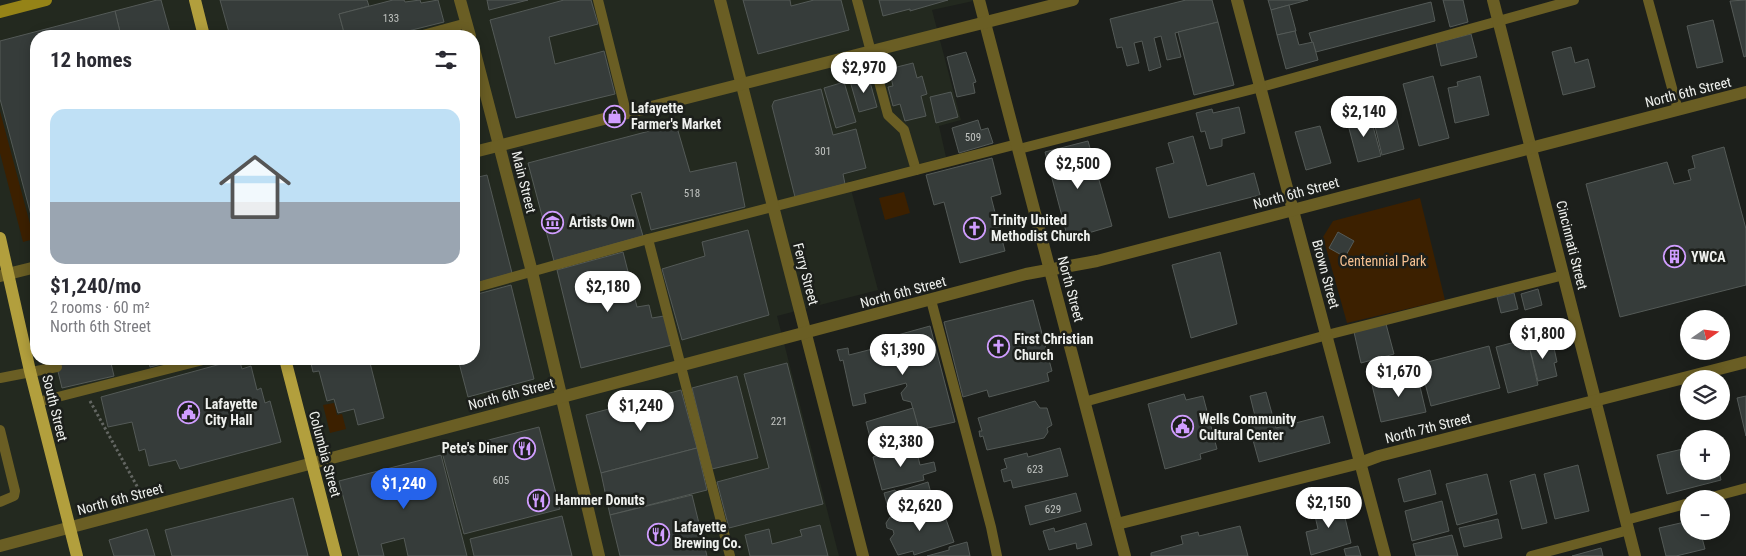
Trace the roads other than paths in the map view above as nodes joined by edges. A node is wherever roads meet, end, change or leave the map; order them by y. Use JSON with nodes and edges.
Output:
{"nodes":[{"id":1,"x":46,"y":0,"type":"edge"},
{"id":2,"x":194,"y":0,"type":"edge"},
{"id":3,"x":460,"y":0,"type":"edge"},
{"id":4,"x":598,"y":0,"type":"edge"},
{"id":5,"x":720,"y":0,"type":"edge"},
{"id":6,"x":857,"y":0,"type":"edge"},
{"id":7,"x":979,"y":0,"type":"edge"},
{"id":8,"x":1074,"y":0,"type":"edge"},
{"id":9,"x":1237,"y":0,"type":"edge"},
{"id":10,"x":1493,"y":0,"type":"edge"},
{"id":11,"x":1574,"y":0,"type":"edge"},
{"id":12,"x":1648,"y":0,"type":"edge"},
{"id":13,"x":0,"y":12,"type":"edge"},
{"id":14,"x":1498,"y":20,"type":"junction"},
{"id":15,"x":467,"y":23,"type":"junction"},
{"id":16,"x":986,"y":23,"type":"junction"},
{"id":17,"x":202,"y":30,"type":"edge"},
{"id":18,"x":441,"y":30,"type":"edge"},
{"id":19,"x":469,"y":30,"type":"edge"},
{"id":20,"x":870,"y":52,"type":"junction"},
{"id":21,"x":480,"y":72,"type":"edge"},
{"id":22,"x":741,"y":83,"type":"junction"},
{"id":23,"x":1261,"y":87,"type":"junction"},
{"id":24,"x":1746,"y":94,"type":"edge"},
{"id":25,"x":1678,"y":110,"type":"junction"},
{"id":26,"x":626,"y":112,"type":"junction"},
{"id":27,"x":499,"y":145,"type":"junction"},
{"id":28,"x":1018,"y":147,"type":"junction"},
{"id":29,"x":1532,"y":147,"type":"junction"},
{"id":30,"x":480,"y":150,"type":"edge"},
{"id":31,"x":916,"y":170,"type":"junction"},
{"id":32,"x":773,"y":207,"type":"junction"},
{"id":33,"x":1293,"y":210,"type":"junction"},
{"id":34,"x":0,"y":238,"type":"edge"},
{"id":35,"x":648,"y":239,"type":"junction"},
{"id":36,"x":30,"y":269,"type":"edge"},
{"id":37,"x":1050,"y":270,"type":"junction"},
{"id":38,"x":532,"y":272,"type":"junction"},
{"id":39,"x":5,"y":275,"type":"edge"},
{"id":40,"x":1564,"y":275,"type":"junction"},
{"id":41,"x":480,"y":286,"type":"edge"},
{"id":42,"x":930,"y":300,"type":"junction"},
{"id":43,"x":806,"y":332,"type":"junction"},
{"id":44,"x":1327,"y":336,"type":"junction"},
{"id":45,"x":1746,"y":362,"type":"edge"},
{"id":46,"x":185,"y":365,"type":"edge"},
{"id":47,"x":287,"y":365,"type":"edge"},
{"id":48,"x":680,"y":366,"type":"junction"},
{"id":49,"x":57,"y":367,"type":"dead end"},
{"id":50,"x":30,"y":371,"type":"junction"},
{"id":51,"x":0,"y":378,"type":"edge"},
{"id":52,"x":562,"y":396,"type":"junction"},
{"id":53,"x":38,"y":402,"type":"junction"},
{"id":54,"x":1084,"y":402,"type":"junction"},
{"id":55,"x":1596,"y":402,"type":"junction"},
{"id":56,"x":0,"y":430,"type":"edge"},
{"id":57,"x":312,"y":462,"type":"junction"},
{"id":58,"x":1360,"y":463,"type":"junction"},
{"id":59,"x":1746,"y":488,"type":"edge"},
{"id":60,"x":1730,"y":492,"type":"edge"},
{"id":61,"x":0,"y":502,"type":"edge"},
{"id":62,"x":1680,"y":506,"type":"edge"},
{"id":63,"x":1117,"y":524,"type":"junction"},
{"id":64,"x":1627,"y":525,"type":"junction"},
{"id":65,"x":70,"y":528,"type":"junction"},
{"id":66,"x":0,"y":546,"type":"edge"},
{"id":67,"x":77,"y":556,"type":"edge"},
{"id":68,"x":336,"y":556,"type":"edge"},
{"id":69,"x":599,"y":556,"type":"edge"},
{"id":70,"x":730,"y":556,"type":"edge"},
{"id":71,"x":863,"y":556,"type":"edge"},
{"id":72,"x":997,"y":556,"type":"edge"},
{"id":73,"x":1125,"y":556,"type":"edge"},
{"id":74,"x":1385,"y":556,"type":"edge"},
{"id":75,"x":1531,"y":556,"type":"edge"},
{"id":76,"x":1635,"y":556,"type":"edge"}],
"edges":[{"from":1,"to":13,"type":"street"},
{"from":2,"to":17,"type":"main road"},
{"from":3,"to":15,"type":"street"},
{"from":4,"to":26,"type":"lane"},
{"from":5,"to":22,"type":"street","name":"Ferry Street"},
{"from":6,"to":20,"type":"lane"},
{"from":7,"to":16,"type":"street","name":"North Street"},
{"from":8,"to":16,"type":"street"},
{"from":9,"to":23,"type":"street","name":"Brown Street"},
{"from":10,"to":14,"type":"street","name":"Cincinnati Street"},
{"from":11,"to":14,"type":"lane"},
{"from":12,"to":25,"type":"lane"},
{"from":14,"to":23,"type":"lane"},
{"from":14,"to":29,"type":"street","name":"Cincinnati Street"},
{"from":15,"to":18,"type":"lane"},
{"from":15,"to":19,"type":"street"},
{"from":16,"to":20,"type":"street"},
{"from":16,"to":28,"type":"street","name":"North Street"},
{"from":20,"to":22,"type":"street"},
{"from":20,"to":31,"type":"lane"},
{"from":21,"to":27,"type":"street","name":"Main Street"},
{"from":22,"to":26,"type":"street"},
{"from":22,"to":32,"type":"street","name":"Ferry Street"},
{"from":23,"to":28,"type":"lane"},
{"from":23,"to":33,"type":"street","name":"Brown Street"},
{"from":24,"to":25,"type":"street","name":"North 6th Street"},
{"from":25,"to":29,"type":"street","name":"North 6th Street"},
{"from":26,"to":27,"type":"street"},
{"from":27,"to":30,"type":"street"},
{"from":27,"to":38,"type":"street","name":"Main Street"},
{"from":28,"to":31,"type":"lane"},
{"from":28,"to":37,"type":"street","name":"North Street"},
{"from":29,"to":33,"type":"street","name":"North 6th Street"},
{"from":29,"to":40,"type":"street","name":"Cincinnati Street"},
{"from":31,"to":32,"type":"lane"},
{"from":32,"to":35,"type":"lane"},
{"from":32,"to":43,"type":"street","name":"Ferry Street"},
{"from":33,"to":37,"type":"street","name":"North 6th Street"},
{"from":33,"to":44,"type":"street","name":"Brown Street"},
{"from":34,"to":39,"type":"main road","name":"South Street"},
{"from":35,"to":38,"type":"lane"},
{"from":35,"to":48,"type":"lane"},
{"from":36,"to":39,"type":"street"},
{"from":37,"to":42,"type":"street","name":"North 6th Street"},
{"from":37,"to":54,"type":"street","name":"North Street"},
{"from":38,"to":41,"type":"lane"},
{"from":38,"to":52,"type":"street","name":"Main Street"},
{"from":39,"to":50,"type":"main road","name":"South Street"},
{"from":40,"to":44,"type":"lane"},
{"from":40,"to":55,"type":"street","name":"Cincinnati Street"},
{"from":42,"to":43,"type":"street","name":"North 6th Street"},
{"from":42,"to":72,"type":"lane"},
{"from":43,"to":48,"type":"street","name":"North 6th Street"},
{"from":43,"to":71,"type":"street","name":"Ferry Street"},
{"from":44,"to":54,"type":"lane"},
{"from":44,"to":58,"type":"street","name":"Brown Street"},
{"from":45,"to":55,"type":"street","name":"North 7th Street"},
{"from":46,"to":53,"type":"lane"},
{"from":47,"to":57,"type":"main road","name":"Columbia Street"},
{"from":48,"to":52,"type":"street","name":"North 6th Street"},
{"from":48,"to":70,"type":"lane"},
{"from":49,"to":50,"type":"lane"},
{"from":50,"to":51,"type":"lane"},
{"from":50,"to":53,"type":"main road","name":"South Street"},
{"from":52,"to":57,"type":"street","name":"North 6th Street"},
{"from":52,"to":69,"type":"street","name":"Main Street"},
{"from":53,"to":65,"type":"main road","name":"South Street"},
{"from":54,"to":63,"type":"street","name":"North Street"},
{"from":55,"to":58,"type":"street","name":"North 7th Street"},
{"from":55,"to":64,"type":"street","name":"Cincinnati Street"},
{"from":56,"to":61,"type":"lane"},
{"from":57,"to":65,"type":"street","name":"North 6th Street"},
{"from":57,"to":68,"type":"main road","name":"Columbia Street"},
{"from":58,"to":63,"type":"street","name":"North 7th Street"},
{"from":58,"to":74,"type":"street","name":"Brown Street"},
{"from":59,"to":60,"type":"lane"},
{"from":62,"to":64,"type":"lane"},
{"from":63,"to":73,"type":"street","name":"North Street"},
{"from":64,"to":75,"type":"lane"},
{"from":64,"to":76,"type":"street","name":"Cincinnati Street"},
{"from":65,"to":66,"type":"street","name":"North 6th Street"},
{"from":65,"to":67,"type":"main road","name":"South Street"}]}
